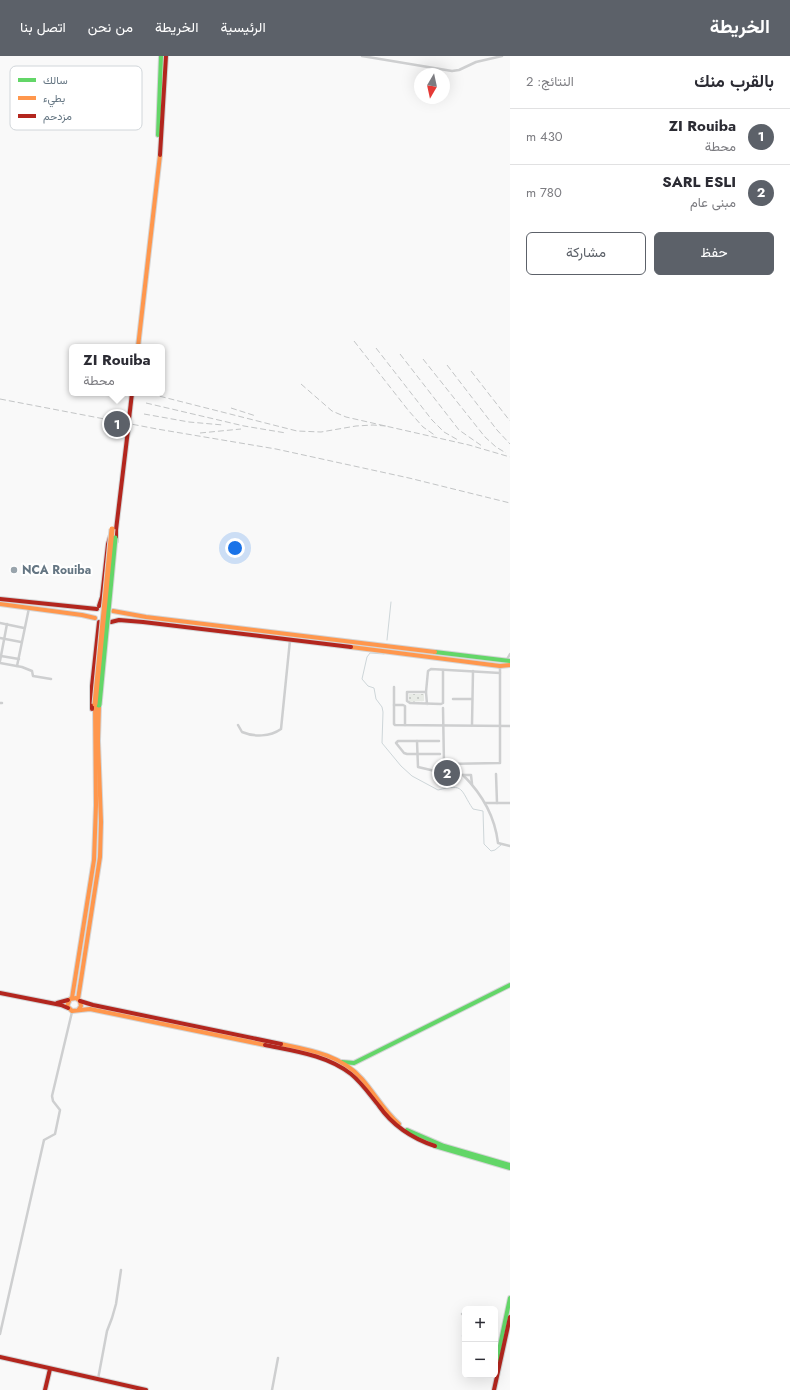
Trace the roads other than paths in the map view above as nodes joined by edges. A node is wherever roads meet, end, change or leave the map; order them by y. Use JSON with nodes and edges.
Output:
{"nodes":[{"id":1,"x":162,"y":56,"type":"edge"},
{"id":2,"x":166,"y":56,"type":"edge"},
{"id":3,"x":362,"y":56,"type":"edge"},
{"id":4,"x":502,"y":56,"type":"edge"},
{"id":5,"x":134,"y":344,"type":"edge"},
{"id":6,"x":138,"y":344,"type":"edge"},
{"id":7,"x":131,"y":396,"type":"edge"},
{"id":8,"x":114,"y":530,"type":"junction"},
{"id":9,"x":0,"y":599,"type":"edge"},
{"id":10,"x":0,"y":604,"type":"edge"},
{"id":11,"x":29,"y":608,"type":"junction"},
{"id":12,"x":98,"y":608,"type":"junction"},
{"id":13,"x":112,"y":609,"type":"junction"},
{"id":14,"x":97,"y":620,"type":"junction"},
{"id":15,"x":110,"y":622,"type":"junction"},
{"id":16,"x":0,"y":623,"type":"edge"},
{"id":17,"x":7,"y":624,"type":"junction"},
{"id":18,"x":24,"y":628,"type":"junction"},
{"id":19,"x":0,"y":638,"type":"edge"},
{"id":20,"x":4,"y":639,"type":"junction"},
{"id":21,"x":290,"y":640,"type":"junction"},
{"id":22,"x":21,"y":642,"type":"junction"},
{"id":23,"x":510,"y":654,"type":"edge"},
{"id":24,"x":1,"y":656,"type":"edge"},
{"id":25,"x":18,"y":659,"type":"junction"},
{"id":26,"x":475,"y":660,"type":"junction"},
{"id":27,"x":0,"y":662,"type":"edge"},
{"id":28,"x":506,"y":664,"type":"edge"},
{"id":29,"x":17,"y":666,"type":"junction"},
{"id":30,"x":443,"y":670,"type":"junction"},
{"id":31,"x":473,"y":671,"type":"junction"},
{"id":32,"x":500,"y":673,"type":"junction"},
{"id":33,"x":51,"y":679,"type":"dead end"},
{"id":34,"x":394,"y":687,"type":"dead end"},
{"id":35,"x":426,"y":692,"type":"junction"},
{"id":36,"x":453,"y":699,"type":"dead end"},
{"id":37,"x":472,"y":699,"type":"junction"},
{"id":38,"x":426,"y":704,"type":"junction"},
{"id":39,"x":394,"y":705,"type":"junction"},
{"id":40,"x":443,"y":708,"type":"dead end"},
{"id":41,"x":238,"y":725,"type":"dead end"},
{"id":42,"x":405,"y":725,"type":"junction"},
{"id":43,"x":444,"y":726,"type":"junction"},
{"id":44,"x":472,"y":726,"type":"junction"},
{"id":45,"x":500,"y":726,"type":"junction"},
{"id":46,"x":510,"y":726,"type":"edge"},
{"id":47,"x":96,"y":731,"type":"junction"},
{"id":48,"x":439,"y":740,"type":"dead end"},
{"id":49,"x":417,"y":741,"type":"junction"},
{"id":50,"x":418,"y":754,"type":"junction"},
{"id":51,"x":440,"y":754,"type":"dead end"},
{"id":52,"x":496,"y":774,"type":"dead end"},
{"id":53,"x":463,"y":775,"type":"junction"},
{"id":54,"x":472,"y":784,"type":"junction"},
{"id":55,"x":484,"y":803,"type":"junction"},
{"id":56,"x":497,"y":803,"type":"junction"},
{"id":57,"x":510,"y":803,"type":"edge"},
{"id":58,"x":510,"y":846,"type":"edge"},
{"id":59,"x":510,"y":985,"type":"edge"},
{"id":60,"x":0,"y":992,"type":"edge"},
{"id":61,"x":70,"y":999,"type":"junction"},
{"id":62,"x":79,"y":1000,"type":"junction"},
{"id":63,"x":52,"y":1004,"type":"junction"},
{"id":64,"x":70,"y":1010,"type":"junction"},
{"id":65,"x":79,"y":1010,"type":"junction"},
{"id":66,"x":341,"y":1062,"type":"junction"},
{"id":67,"x":510,"y":1165,"type":"edge"},
{"id":68,"x":510,"y":1168,"type":"edge"},
{"id":69,"x":121,"y":1270,"type":"dead end"},
{"id":70,"x":510,"y":1298,"type":"edge"},
{"id":71,"x":510,"y":1317,"type":"edge"},
{"id":72,"x":0,"y":1334,"type":"edge"},
{"id":73,"x":498,"y":1345,"type":"edge"},
{"id":74,"x":0,"y":1357,"type":"edge"},
{"id":75,"x":278,"y":1358,"type":"dead end"},
{"id":76,"x":50,"y":1369,"type":"junction"},
{"id":77,"x":494,"y":1378,"type":"edge"},
{"id":78,"x":98,"y":1379,"type":"junction"},
{"id":79,"x":45,"y":1390,"type":"edge"},
{"id":80,"x":146,"y":1390,"type":"edge"},
{"id":81,"x":272,"y":1390,"type":"edge"},
{"id":82,"x":492,"y":1390,"type":"edge"}],
"edges":[{"from":1,"to":5,"type":"main road"},
{"from":2,"to":6,"type":"main road"},
{"from":3,"to":4,"type":"street"},
{"from":7,"to":8,"type":"main road","bridge":true},
{"from":8,"to":12,"type":"main road"},
{"from":8,"to":13,"type":"main road"},
{"from":8,"to":47,"type":"main road","bridge":true},
{"from":9,"to":12,"type":"main road"},
{"from":10,"to":11,"type":"main road"},
{"from":11,"to":14,"type":"main road"},
{"from":11,"to":18,"type":"street"},
{"from":12,"to":13,"type":"main road"},
{"from":12,"to":14,"type":"main road"},
{"from":13,"to":15,"type":"main road"},
{"from":13,"to":26,"type":"main road"},
{"from":14,"to":15,"type":"main road"},
{"from":14,"to":47,"type":"main road"},
{"from":15,"to":21,"type":"main road"},
{"from":15,"to":47,"type":"main road"},
{"from":16,"to":17,"type":"street"},
{"from":17,"to":18,"type":"street"},
{"from":17,"to":20,"type":"street"},
{"from":18,"to":22,"type":"street"},
{"from":19,"to":20,"type":"street"},
{"from":20,"to":22,"type":"street"},
{"from":20,"to":24,"type":"street"},
{"from":21,"to":26,"type":"main road"},
{"from":21,"to":41,"type":"street"},
{"from":22,"to":25,"type":"street"},
{"from":23,"to":28,"type":"street"},
{"from":24,"to":25,"type":"street"},
{"from":24,"to":27,"type":"street"},
{"from":25,"to":29,"type":"street"},
{"from":26,"to":28,"type":"main road"},
{"from":27,"to":29,"type":"street"},
{"from":28,"to":32,"type":"street"},
{"from":29,"to":33,"type":"street"},
{"from":30,"to":31,"type":"street"},
{"from":30,"to":35,"type":"street"},
{"from":30,"to":38,"type":"street"},
{"from":31,"to":32,"type":"street"},
{"from":31,"to":37,"type":"street"},
{"from":32,"to":45,"type":"street"},
{"from":34,"to":39,"type":"street"},
{"from":35,"to":38,"type":"street"},
{"from":35,"to":38,"type":"street"},
{"from":36,"to":37,"type":"street"},
{"from":37,"to":44,"type":"street"},
{"from":39,"to":42,"type":"street"},
{"from":39,"to":42,"type":"street"},
{"from":40,"to":43,"type":"street"},
{"from":42,"to":43,"type":"street"},
{"from":43,"to":44,"type":"street"},
{"from":43,"to":45,"type":"street"},
{"from":44,"to":45,"type":"street"},
{"from":45,"to":46,"type":"street"},
{"from":47,"to":61,"type":"main road"},
{"from":47,"to":62,"type":"main road"},
{"from":48,"to":49,"type":"street"},
{"from":49,"to":50,"type":"street"},
{"from":49,"to":50,"type":"street"},
{"from":50,"to":51,"type":"street"},
{"from":50,"to":53,"type":"street"},
{"from":52,"to":56,"type":"street"},
{"from":53,"to":54,"type":"street"},
{"from":53,"to":54,"type":"street"},
{"from":54,"to":55,"type":"street"},
{"from":55,"to":56,"type":"street"},
{"from":55,"to":58,"type":"street"},
{"from":56,"to":57,"type":"street"},
{"from":59,"to":66,"type":"main road"},
{"from":60,"to":63,"type":"main road"},
{"from":61,"to":62,"type":"main road"},
{"from":61,"to":63,"type":"main road"},
{"from":61,"to":64,"type":"main road"},
{"from":62,"to":65,"type":"main road"},
{"from":62,"to":66,"type":"main road"},
{"from":63,"to":64,"type":"main road"},
{"from":64,"to":65,"type":"main road"},
{"from":64,"to":72,"type":"street"},
{"from":65,"to":68,"type":"main road"},
{"from":66,"to":67,"type":"main road"},
{"from":69,"to":78,"type":"street"},
{"from":70,"to":73,"type":"main road"},
{"from":71,"to":82,"type":"main road"},
{"from":74,"to":76,"type":"main road"},
{"from":75,"to":81,"type":"street"},
{"from":76,"to":78,"type":"main road"},
{"from":76,"to":79,"type":"main road"},
{"from":77,"to":82,"type":"main road"},
{"from":78,"to":80,"type":"main road"}]}
